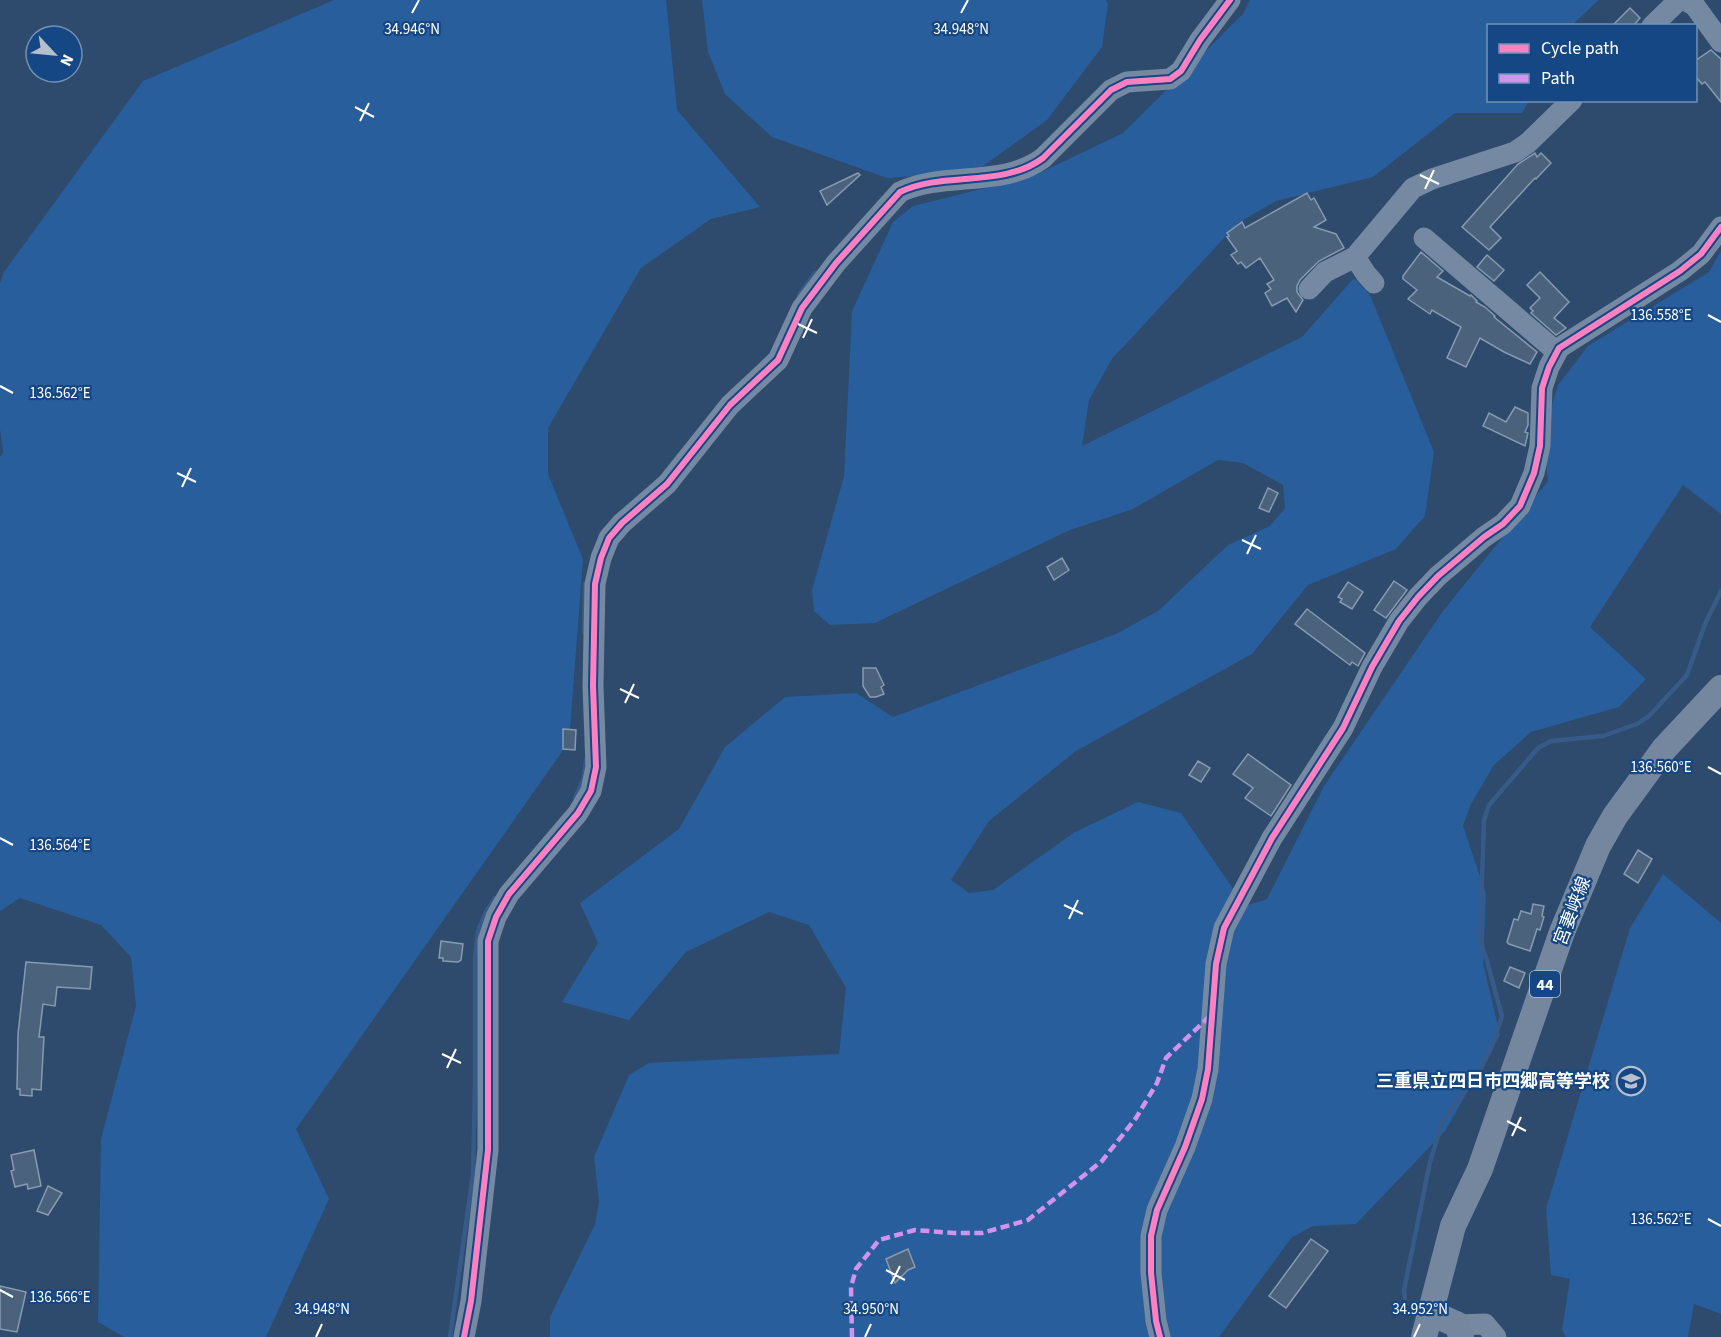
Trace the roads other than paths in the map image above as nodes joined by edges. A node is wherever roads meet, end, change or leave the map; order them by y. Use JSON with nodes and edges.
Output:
{"nodes":[{"id":1,"x":1230,"y":0,"type":"edge"},
{"id":2,"x":1679,"y":0,"type":"edge"},
{"id":3,"x":1685,"y":0,"type":"edge"},
{"id":4,"x":1654,"y":24,"type":"edge"},
{"id":5,"x":1721,"y":42,"type":"edge"},
{"id":6,"x":1570,"y":102,"type":"edge"},
{"id":7,"x":1721,"y":227,"type":"edge"},
{"id":8,"x":1424,"y":238,"type":"dead end"},
{"id":9,"x":1355,"y":257,"type":"junction"},
{"id":10,"x":1374,"y":283,"type":"dead end"},
{"id":11,"x":1309,"y":289,"type":"dead end"},
{"id":12,"x":1557,"y":352,"type":"junction"},
{"id":13,"x":1717,"y":701,"type":"edge"},
{"id":14,"x":1428,"y":1325,"type":"edge"},
{"id":15,"x":1460,"y":1331,"type":"edge"},
{"id":16,"x":464,"y":1337,"type":"edge"},
{"id":17,"x":1160,"y":1337,"type":"edge"},
{"id":18,"x":1496,"y":1337,"type":"edge"}],
"edges":[{"from":1,"to":16,"type":"street"},
{"from":2,"to":4,"type":"street"},
{"from":3,"to":5,"type":"street"},
{"from":6,"to":9,"type":"street"},
{"from":7,"to":12,"type":"street"},
{"from":8,"to":12,"type":"street"},
{"from":9,"to":10,"type":"street"},
{"from":9,"to":11,"type":"street"},
{"from":12,"to":17,"type":"street"},
{"from":13,"to":14,"type":"main road","name":"宮妻峡線","number":"44"},
{"from":14,"to":15,"type":"main road"},
{"from":15,"to":18,"type":"street"}]}
